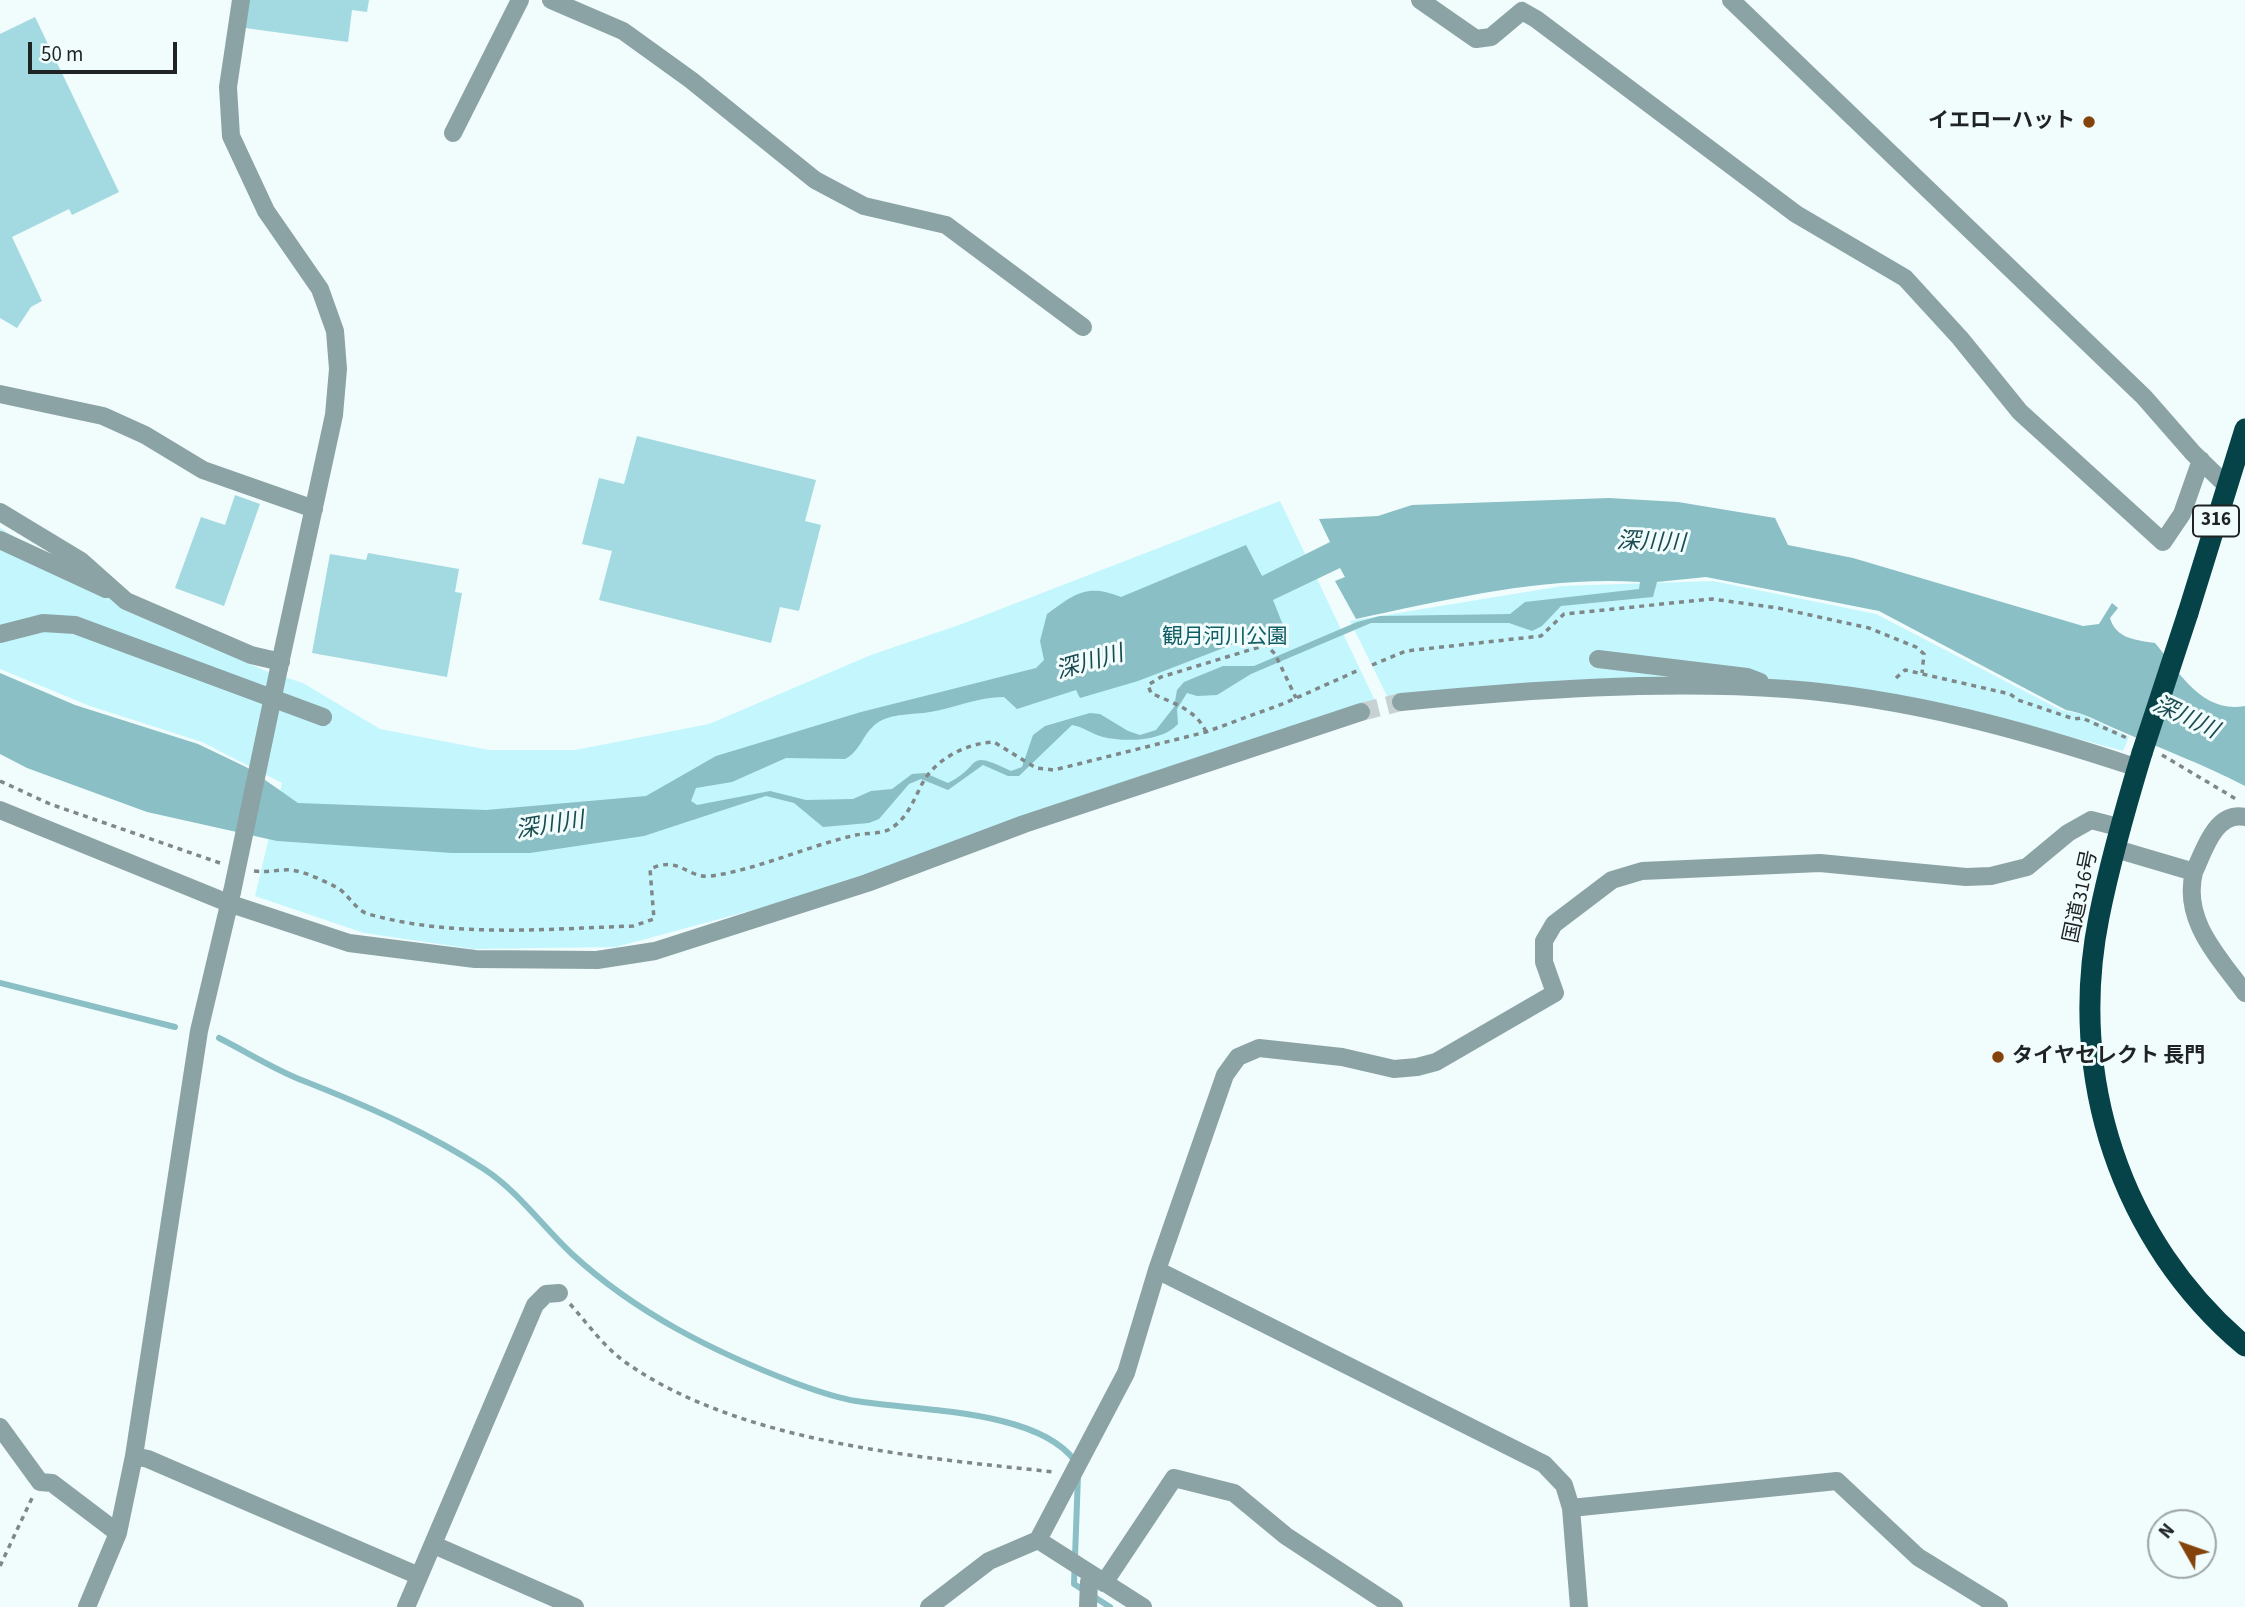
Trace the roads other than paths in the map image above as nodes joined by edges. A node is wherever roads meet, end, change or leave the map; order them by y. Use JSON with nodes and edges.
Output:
{"nodes":[{"id":1,"x":241,"y":0,"type":"edge"},
{"id":2,"x":520,"y":0,"type":"edge"},
{"id":3,"x":551,"y":0,"type":"edge"},
{"id":4,"x":1420,"y":0,"type":"edge"},
{"id":5,"x":1731,"y":0,"type":"edge"},
{"id":6,"x":453,"y":133,"type":"dead end"},
{"id":7,"x":1083,"y":327,"type":"dead end"},
{"id":8,"x":0,"y":394,"type":"edge"},
{"id":9,"x":2245,"y":429,"type":"edge"},
{"id":10,"x":2201,"y":460,"type":"junction"},
{"id":11,"x":2227,"y":485,"type":"junction"},
{"id":12,"x":314,"y":509,"type":"junction"},
{"id":13,"x":0,"y":512,"type":"edge"},
{"id":14,"x":0,"y":540,"type":"edge"},
{"id":15,"x":119,"y":596,"type":"junction"},
{"id":16,"x":0,"y":634,"type":"edge"},
{"id":17,"x":1598,"y":659,"type":"dead end"},
{"id":18,"x":280,"y":665,"type":"junction"},
{"id":19,"x":1766,"y":689,"type":"junction"},
{"id":20,"x":1401,"y":702,"type":"tunnel mouth"},
{"id":21,"x":1361,"y":712,"type":"tunnel mouth"},
{"id":22,"x":323,"y":717,"type":"dead end"},
{"id":23,"x":2142,"y":753,"type":"junction"},
{"id":24,"x":0,"y":810,"type":"edge"},
{"id":25,"x":2241,"y":816,"type":"edge"},
{"id":26,"x":2122,"y":828,"type":"junction"},
{"id":27,"x":2116,"y":849,"type":"junction"},
{"id":28,"x":2194,"y":872,"type":"junction"},
{"id":29,"x":230,"y":898,"type":"junction"},
{"id":30,"x":2245,"y":993,"type":"edge"},
{"id":31,"x":1157,"y":1270,"type":"junction"},
{"id":32,"x":559,"y":1293,"type":"road end"},
{"id":33,"x":2245,"y":1346,"type":"edge"},
{"id":34,"x":0,"y":1427,"type":"edge"},
{"id":35,"x":134,"y":1456,"type":"junction"},
{"id":36,"x":1571,"y":1508,"type":"junction"},
{"id":37,"x":118,"y":1533,"type":"junction"},
{"id":38,"x":1038,"y":1540,"type":"junction"},
{"id":39,"x":433,"y":1545,"type":"junction"},
{"id":40,"x":419,"y":1576,"type":"junction"},
{"id":41,"x":1100,"y":1580,"type":"junction"},
{"id":42,"x":87,"y":1607,"type":"edge"},
{"id":43,"x":406,"y":1607,"type":"edge"},
{"id":44,"x":575,"y":1607,"type":"edge"},
{"id":45,"x":929,"y":1607,"type":"edge"},
{"id":46,"x":1088,"y":1607,"type":"edge"},
{"id":47,"x":1143,"y":1607,"type":"edge"},
{"id":48,"x":1394,"y":1607,"type":"edge"},
{"id":49,"x":1579,"y":1607,"type":"edge"},
{"id":50,"x":1999,"y":1607,"type":"edge"}],
"edges":[{"from":1,"to":12,"type":"street"},
{"from":2,"to":6,"type":"street"},
{"from":3,"to":7,"type":"street"},
{"from":4,"to":10,"type":"street"},
{"from":5,"to":10,"type":"street"},
{"from":8,"to":12,"type":"street"},
{"from":9,"to":11,"type":"highway","name":"国道316号","number":"316"},
{"from":10,"to":11,"type":"street"},
{"from":11,"to":23,"type":"highway","name":"国道316号","number":"316","bridge":true},
{"from":12,"to":18,"type":"street"},
{"from":13,"to":15,"type":"street"},
{"from":14,"to":15,"type":"street"},
{"from":15,"to":18,"type":"street"},
{"from":16,"to":22,"type":"street"},
{"from":17,"to":19,"type":"street"},
{"from":18,"to":29,"type":"street","bridge":true},
{"from":19,"to":20,"type":"street"},
{"from":19,"to":23,"type":"street"},
{"from":21,"to":29,"type":"street"},
{"from":23,"to":26,"type":"highway","name":"国道316号","number":"316"},
{"from":24,"to":29,"type":"street"},
{"from":25,"to":28,"type":"street"},
{"from":26,"to":27,"type":"highway","name":"国道316号","number":"316"},
{"from":26,"to":31,"type":"street"},
{"from":27,"to":28,"type":"street"},
{"from":27,"to":33,"type":"highway","name":"国道316号","number":"316"},
{"from":28,"to":30,"type":"street"},
{"from":29,"to":35,"type":"street"},
{"from":31,"to":36,"type":"street"},
{"from":31,"to":38,"type":"street"},
{"from":32,"to":39,"type":"street"},
{"from":34,"to":37,"type":"street"},
{"from":35,"to":37,"type":"street"},
{"from":35,"to":40,"type":"street"},
{"from":36,"to":49,"type":"street"},
{"from":36,"to":50,"type":"street"},
{"from":37,"to":42,"type":"street"},
{"from":38,"to":41,"type":"street"},
{"from":38,"to":45,"type":"street"},
{"from":39,"to":40,"type":"street"},
{"from":39,"to":44,"type":"street"},
{"from":40,"to":43,"type":"street"},
{"from":41,"to":46,"type":"street"},
{"from":41,"to":47,"type":"street"},
{"from":41,"to":48,"type":"street"}]}
